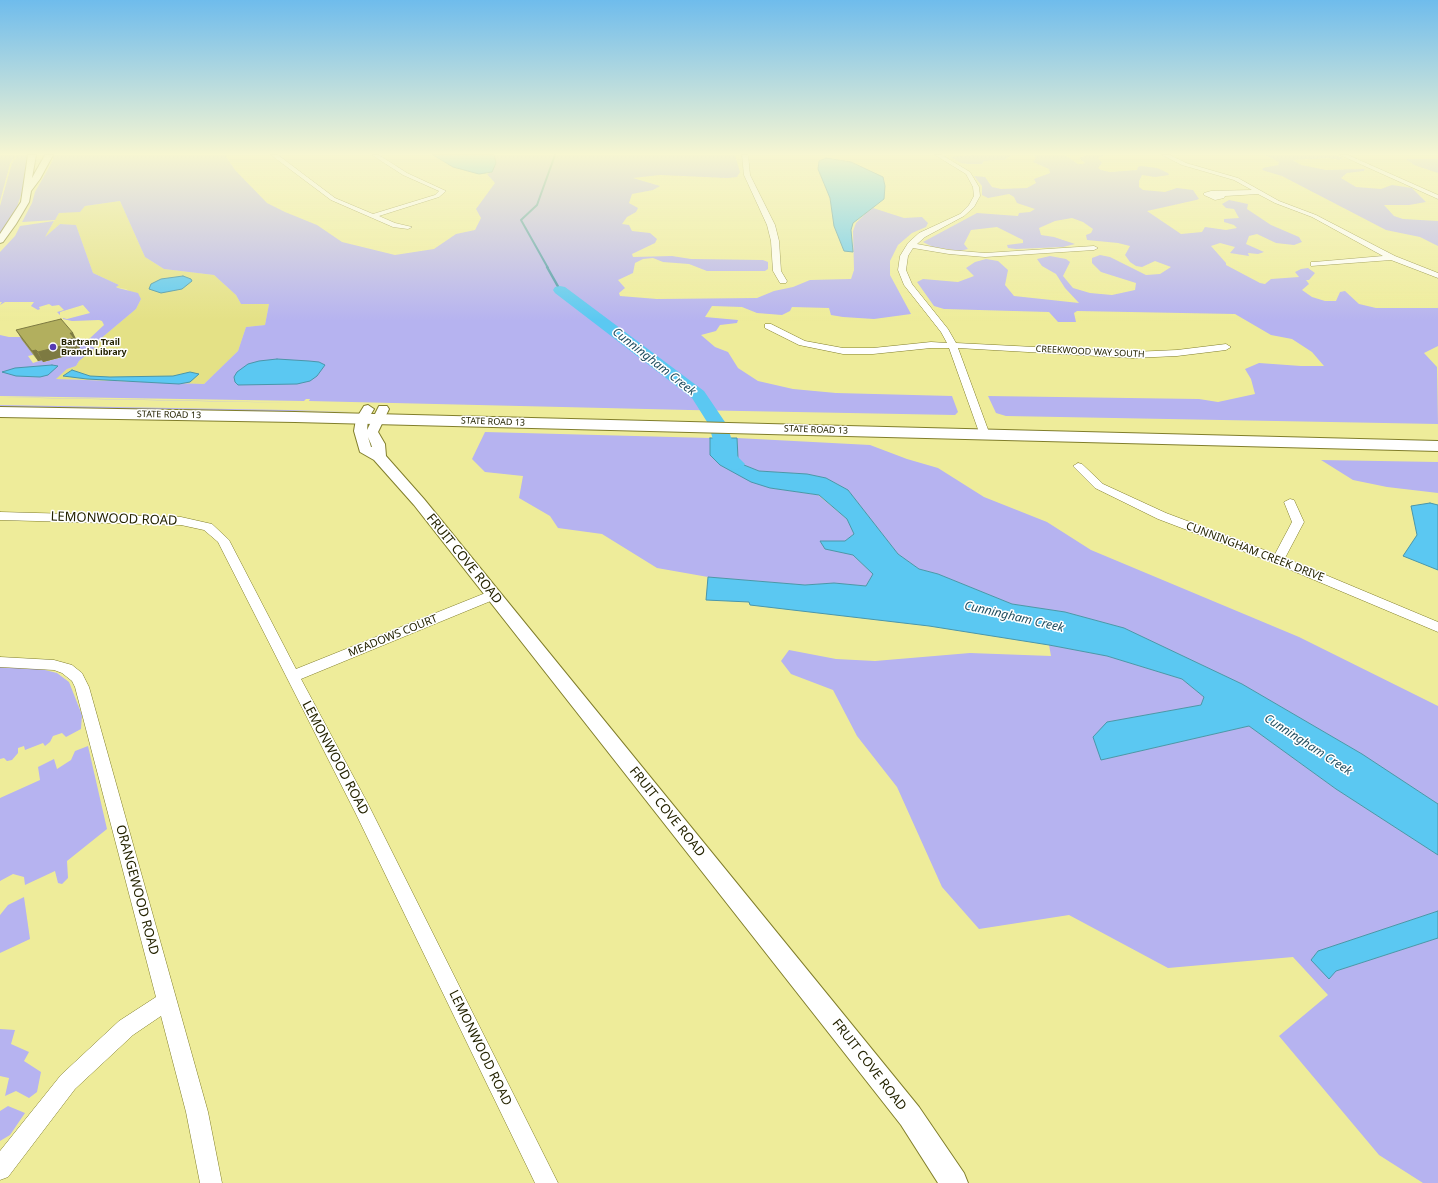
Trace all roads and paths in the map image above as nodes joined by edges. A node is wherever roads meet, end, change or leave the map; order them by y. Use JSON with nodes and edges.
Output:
{"nodes":[{"id":1,"x":21,"y":210,"type":"edge"},
{"id":2,"x":360,"y":210,"type":"edge"},
{"id":3,"x":391,"y":210,"type":"edge"},
{"id":4,"x":765,"y":210,"type":"edge"},
{"id":5,"x":967,"y":210,"type":"edge"},
{"id":6,"x":1299,"y":210,"type":"edge"},
{"id":7,"x":372,"y":216,"type":"junction"},
{"id":8,"x":408,"y":227,"type":"dead end"},
{"id":9,"x":0,"y":240,"type":"edge"},
{"id":10,"x":911,"y":245,"type":"junction"},
{"id":11,"x":1094,"y":248,"type":"dead end"},
{"id":12,"x":1392,"y":258,"type":"junction"},
{"id":13,"x":1314,"y":264,"type":"dead end"},
{"id":14,"x":1438,"y":276,"type":"edge"},
{"id":15,"x":783,"y":281,"type":"dead end"},
{"id":16,"x":768,"y":326,"type":"dead end"},
{"id":17,"x":953,"y":346,"type":"junction"},
{"id":18,"x":1226,"y":347,"type":"dead end"},
{"id":19,"x":0,"y":402,"type":"edge"},
{"id":20,"x":0,"y":412,"type":"edge"},
{"id":21,"x":372,"y":414,"type":"junction"},
{"id":22,"x":983,"y":430,"type":"junction"},
{"id":23,"x":1438,"y":436,"type":"edge"},
{"id":24,"x":1438,"y":446,"type":"edge"},
{"id":25,"x":1078,"y":466,"type":"dead end"},
{"id":26,"x":1290,"y":502,"type":"dead end"},
{"id":27,"x":0,"y":516,"type":"edge"},
{"id":28,"x":1278,"y":560,"type":"junction"},
{"id":29,"x":493,"y":595,"type":"junction"},
{"id":30,"x":1438,"y":627,"type":"edge"},
{"id":31,"x":0,"y":662,"type":"edge"},
{"id":32,"x":293,"y":676,"type":"junction"},
{"id":33,"x":167,"y":1001,"type":"junction"},
{"id":34,"x":0,"y":1169,"type":"edge"},
{"id":35,"x":951,"y":1177,"type":"edge"},
{"id":36,"x":211,"y":1183,"type":"edge"},
{"id":37,"x":547,"y":1183,"type":"edge"}],
"edges":[{"from":1,"to":9,"type":"street"},
{"from":2,"to":7,"type":"street"},
{"from":3,"to":7,"type":"street"},
{"from":4,"to":15,"type":"street"},
{"from":5,"to":10,"type":"street"},
{"from":6,"to":12,"type":"street"},
{"from":7,"to":8,"type":"street"},
{"from":10,"to":11,"type":"street"},
{"from":10,"to":17,"type":"street"},
{"from":12,"to":13,"type":"street"},
{"from":12,"to":14,"type":"street"},
{"from":16,"to":17,"type":"street","name":"CREEKWOOD WAY SOUTH"},
{"from":17,"to":18,"type":"street","name":"CREEKWOOD WAY SOUTH"},
{"from":17,"to":22,"type":"street"},
{"from":19,"to":21,"type":"main road","name":"STATE ROAD 13"},
{"from":20,"to":21,"type":"main road","name":"STATE ROAD 13"},
{"from":21,"to":22,"type":"main road","name":"STATE ROAD 13"},
{"from":21,"to":29,"type":"street","name":"FRUIT COVE ROAD"},
{"from":22,"to":23,"type":"main road"},
{"from":22,"to":24,"type":"main road"},
{"from":25,"to":28,"type":"street","name":"CUNNINGHAM CREEK DRIVE"},
{"from":26,"to":28,"type":"street"},
{"from":27,"to":32,"type":"street","name":"LEMONWOOD ROAD"},
{"from":28,"to":30,"type":"street","name":"CUNNINGHAM CREEK DRIVE"},
{"from":29,"to":32,"type":"street","name":"MEADOWS COURT"},
{"from":29,"to":35,"type":"street","name":"FRUIT COVE ROAD"},
{"from":31,"to":33,"type":"street","name":"ORANGEWOOD ROAD"},
{"from":32,"to":37,"type":"street","name":"LEMONWOOD ROAD"},
{"from":33,"to":34,"type":"street"},
{"from":33,"to":36,"type":"street","name":"ORANGEWOOD ROAD"}]}
